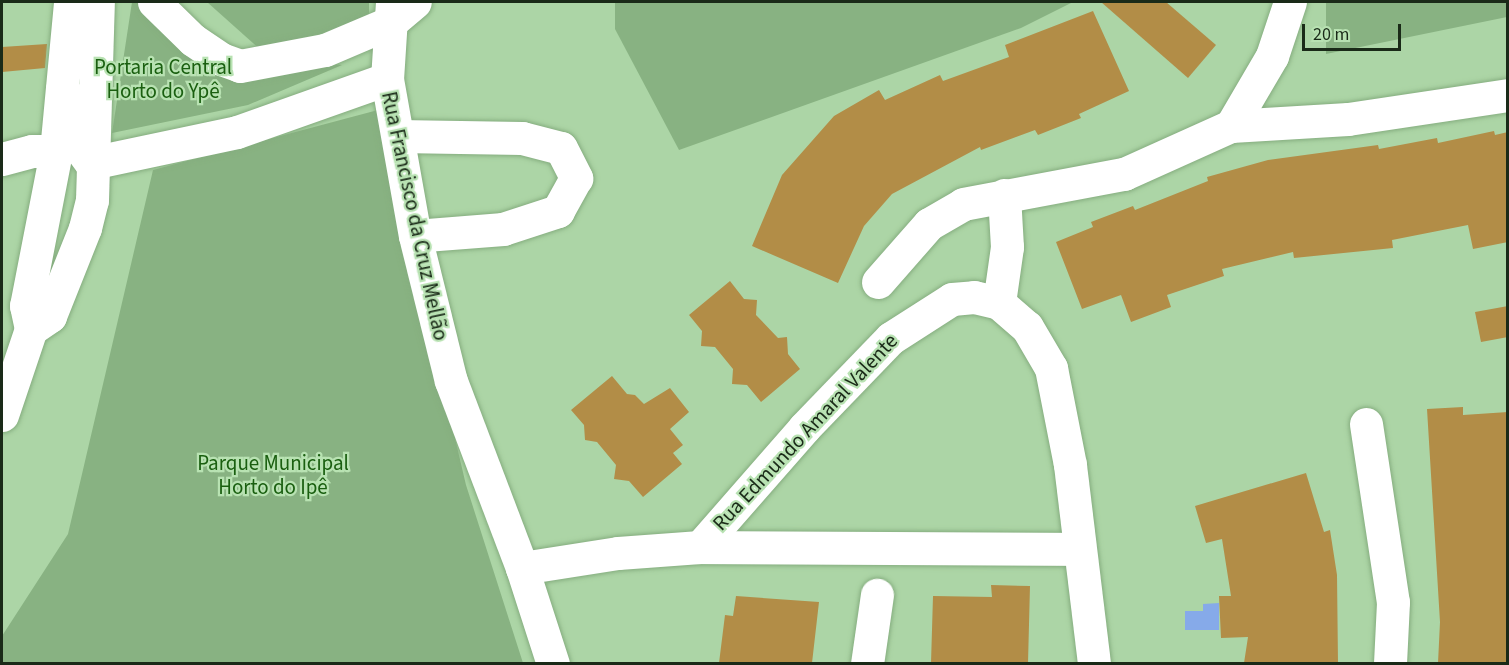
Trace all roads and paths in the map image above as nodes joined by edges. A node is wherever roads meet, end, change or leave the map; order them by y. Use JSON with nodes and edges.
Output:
{"nodes":[{"id":1,"x":70,"y":2,"type":"edge"},
{"id":2,"x":98,"y":2,"type":"edge"},
{"id":3,"x":154,"y":2,"type":"edge"},
{"id":4,"x":1290,"y":2,"type":"edge"},
{"id":5,"x":400,"y":8,"type":"edge"},
{"id":6,"x":387,"y":79,"type":"junction"},
{"id":7,"x":62,"y":89,"type":"junction"},
{"id":8,"x":1508,"y":95,"type":"edge"},
{"id":9,"x":1231,"y":126,"type":"junction"},
{"id":10,"x":398,"y":136,"type":"junction"},
{"id":11,"x":56,"y":151,"type":"junction"},
{"id":12,"x":2,"y":159,"type":"edge"},
{"id":13,"x":91,"y":163,"type":"junction"},
{"id":14,"x":1004,"y":195,"type":"junction"},
{"id":15,"x":415,"y":236,"type":"junction"},
{"id":16,"x":878,"y":282,"type":"dead end"},
{"id":17,"x":999,"y":303,"type":"junction"},
{"id":18,"x":31,"y":329,"type":"junction"},
{"id":19,"x":2,"y":416,"type":"edge"},
{"id":20,"x":1366,"y":424,"type":"dead end"},
{"id":21,"x":700,"y":548,"type":"junction"},
{"id":22,"x":1079,"y":549,"type":"junction"},
{"id":23,"x":522,"y":568,"type":"junction"},
{"id":24,"x":877,"y":595,"type":"dead end"},
{"id":25,"x":553,"y":663,"type":"edge"},
{"id":26,"x":867,"y":663,"type":"edge"},
{"id":27,"x":1094,"y":663,"type":"edge"},
{"id":28,"x":1390,"y":663,"type":"edge"}],
"edges":[{"from":1,"to":7,"type":"street"},
{"from":2,"to":13,"type":"street"},
{"from":3,"to":5,"type":"street"},
{"from":4,"to":9,"type":"street"},
{"from":5,"to":6,"type":"street","name":"Rua Francisco da Cruz Mellão"},
{"from":6,"to":10,"type":"street","name":"Rua Francisco da Cruz Mellão"},
{"from":6,"to":13,"type":"street"},
{"from":7,"to":11,"type":"street"},
{"from":7,"to":13,"type":"street"},
{"from":8,"to":9,"type":"street"},
{"from":9,"to":14,"type":"street"},
{"from":10,"to":15,"type":"street","name":"Rua Francisco da Cruz Mellão"},
{"from":10,"to":15,"type":"street"},
{"from":11,"to":12,"type":"street"},
{"from":11,"to":18,"type":"street"},
{"from":13,"to":18,"type":"street"},
{"from":14,"to":16,"type":"street"},
{"from":14,"to":17,"type":"street"},
{"from":15,"to":23,"type":"street","name":"Rua Francisco da Cruz Mellão"},
{"from":17,"to":21,"type":"street","name":"Rua Edmundo Amaral Valente"},
{"from":17,"to":22,"type":"street","name":"Rua Edmundo Amaral Valente"},
{"from":18,"to":19,"type":"street"},
{"from":20,"to":28,"type":"street"},
{"from":21,"to":22,"type":"street","name":"Rua Edmundo Amaral Valente"},
{"from":21,"to":23,"type":"street","name":"Rua Edmundo Amaral Valente"},
{"from":22,"to":27,"type":"street","name":"Rua Edmundo Amaral Valente"},
{"from":23,"to":25,"type":"street","name":"Rua Francisco da Cruz Mellão"},
{"from":24,"to":26,"type":"street"}]}
